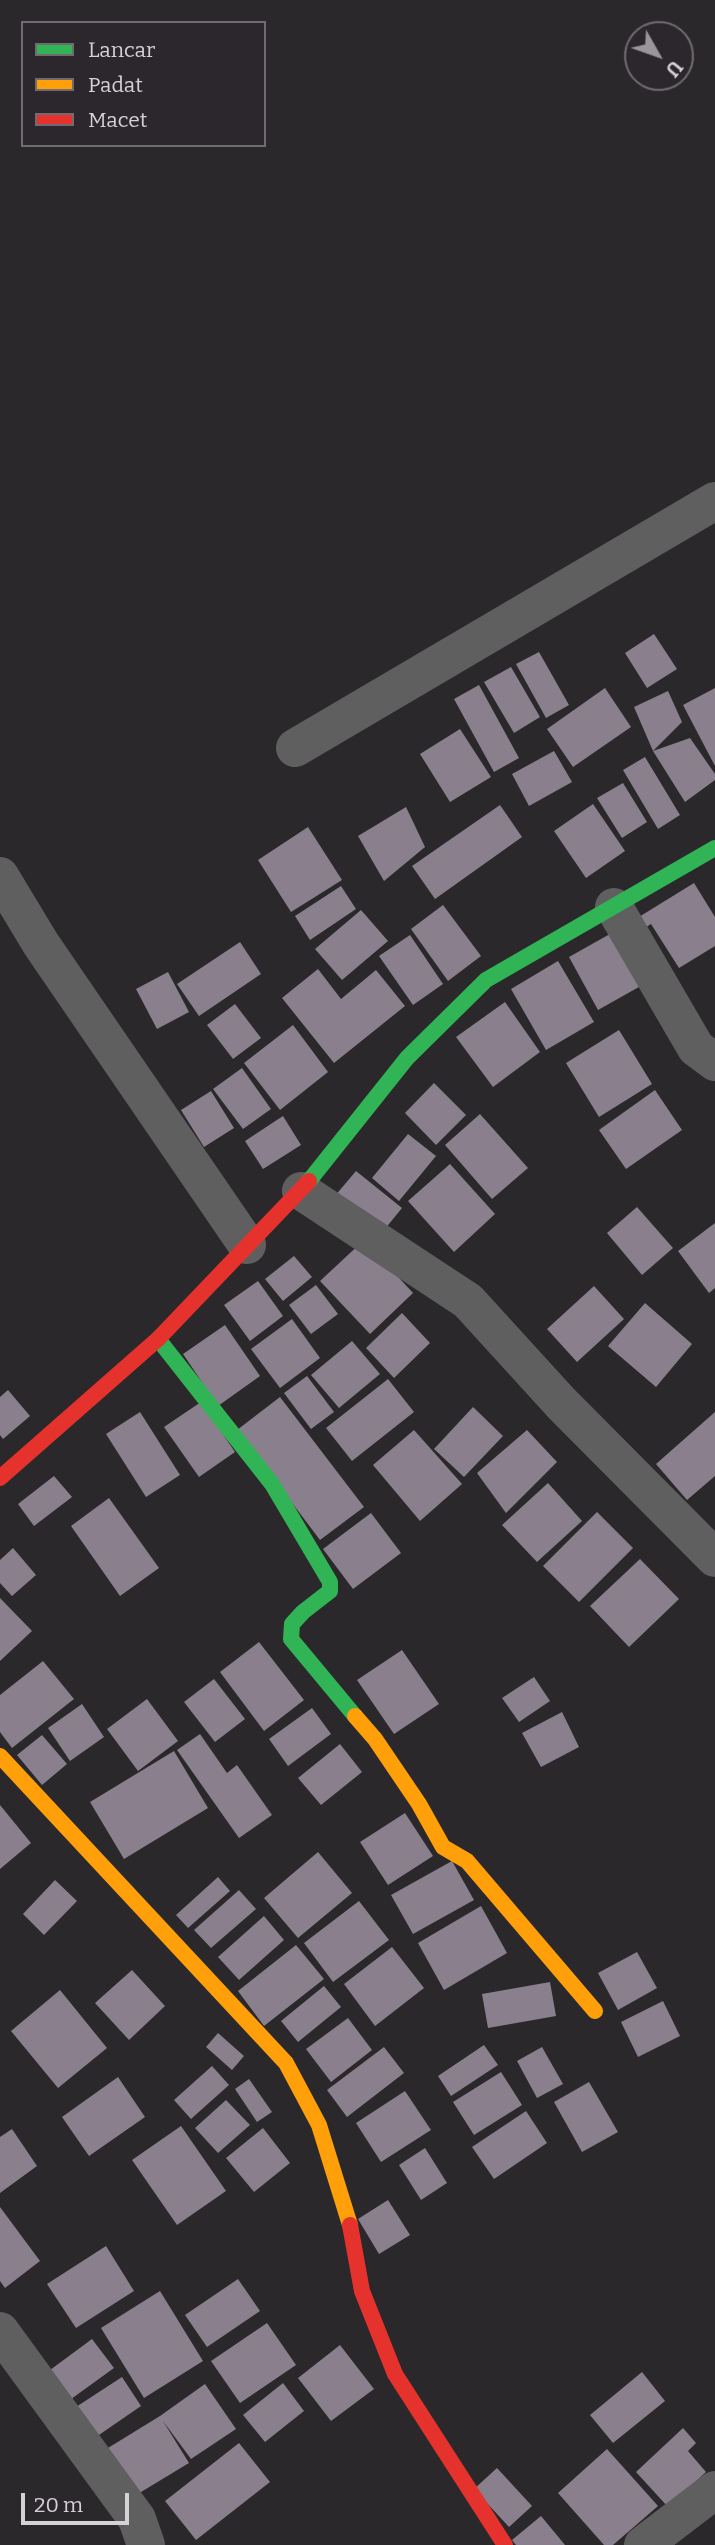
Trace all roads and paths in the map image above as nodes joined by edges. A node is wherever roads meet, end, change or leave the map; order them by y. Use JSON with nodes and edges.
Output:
{"nodes":[{"id":1,"x":715,"y":501,"type":"edge"},
{"id":2,"x":295,"y":748,"type":"dead end"},
{"id":3,"x":715,"y":848,"type":"edge"},
{"id":4,"x":0,"y":876,"type":"edge"},
{"id":5,"x":614,"y":907,"type":"junction"},
{"id":6,"x":715,"y":1062,"type":"edge"},
{"id":7,"x":302,"y":1191,"type":"junction"},
{"id":8,"x":247,"y":1245,"type":"junction"},
{"id":9,"x":158,"y":1339,"type":"junction"},
{"id":10,"x":0,"y":1478,"type":"edge"},
{"id":11,"x":715,"y":1558,"type":"edge"},
{"id":12,"x":0,"y":1756,"type":"edge"},
{"id":13,"x":595,"y":2011,"type":"dead end"},
{"id":14,"x":0,"y":2331,"type":"edge"},
{"id":15,"x":715,"y":2490,"type":"edge"},
{"id":16,"x":146,"y":2545,"type":"edge"},
{"id":17,"x":505,"y":2545,"type":"edge"},
{"id":18,"x":643,"y":2545,"type":"edge"}],
"edges":[{"from":1,"to":2,"type":"street"},
{"from":3,"to":5,"type":"street"},
{"from":4,"to":8,"type":"street"},
{"from":5,"to":6,"type":"street"},
{"from":5,"to":7,"type":"street"},
{"from":7,"to":8,"type":"street"},
{"from":7,"to":11,"type":"street"},
{"from":8,"to":9,"type":"street"},
{"from":9,"to":10,"type":"street"},
{"from":9,"to":13,"type":"street"},
{"from":12,"to":17,"type":"street"},
{"from":14,"to":16,"type":"street"},
{"from":15,"to":18,"type":"street"}]}
